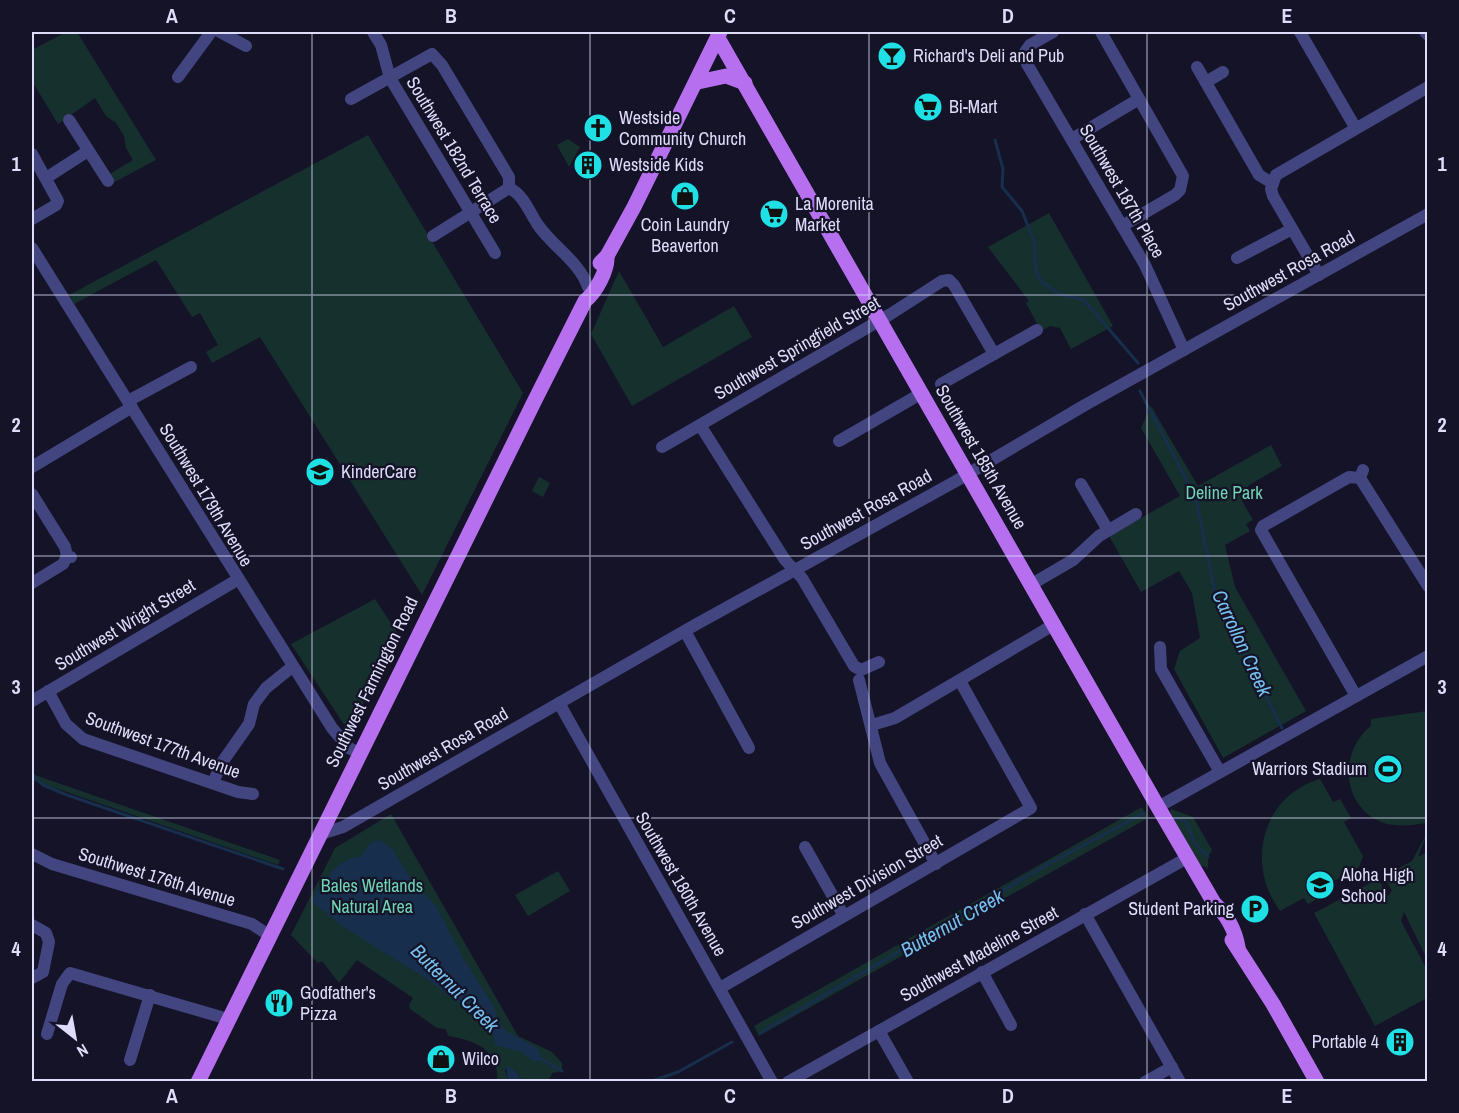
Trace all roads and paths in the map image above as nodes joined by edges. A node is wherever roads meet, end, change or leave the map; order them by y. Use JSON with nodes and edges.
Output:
{"nodes":[{"id":1,"x":211,"y":32,"type":"edge"},
{"id":2,"x":220,"y":32,"type":"edge"},
{"id":3,"x":373,"y":32,"type":"edge"},
{"id":4,"x":1053,"y":32,"type":"edge"},
{"id":5,"x":1101,"y":32,"type":"edge"},
{"id":6,"x":1300,"y":32,"type":"edge"},
{"id":7,"x":718,"y":34,"type":"edge"},
{"id":8,"x":246,"y":46,"type":"dead end"},
{"id":9,"x":1197,"y":68,"type":"dead end"},
{"id":10,"x":1223,"y":72,"type":"dead end"},
{"id":11,"x":178,"y":77,"type":"dead end"},
{"id":12,"x":390,"y":78,"type":"junction"},
{"id":13,"x":698,"y":82,"type":"junction"},
{"id":14,"x":1206,"y":82,"type":"junction"},
{"id":15,"x":745,"y":83,"type":"junction"},
{"id":16,"x":1428,"y":87,"type":"edge"},
{"id":17,"x":351,"y":99,"type":"dead end"},
{"id":18,"x":1139,"y":99,"type":"junction"},
{"id":19,"x":69,"y":120,"type":"dead end"},
{"id":20,"x":1355,"y":127,"type":"junction"},
{"id":21,"x":1072,"y":139,"type":"junction"},
{"id":22,"x":88,"y":151,"type":"junction"},
{"id":23,"x":32,"y":154,"type":"edge"},
{"id":24,"x":46,"y":178,"type":"junction"},
{"id":25,"x":108,"y":181,"type":"dead end"},
{"id":26,"x":1272,"y":183,"type":"junction"},
{"id":27,"x":509,"y":188,"type":"junction"},
{"id":28,"x":470,"y":213,"type":"junction"},
{"id":29,"x":1428,"y":214,"type":"edge"},
{"id":30,"x":32,"y":219,"type":"edge"},
{"id":31,"x":1122,"y":226,"type":"junction"},
{"id":32,"x":1292,"y":229,"type":"junction"},
{"id":33,"x":433,"y":236,"type":"dead end"},
{"id":34,"x":32,"y":248,"type":"edge"},
{"id":35,"x":495,"y":253,"type":"dead end"},
{"id":36,"x":1238,"y":258,"type":"dead end"},
{"id":37,"x":604,"y":260,"type":"junction"},
{"id":38,"x":575,"y":264,"type":"junction"},
{"id":39,"x":1319,"y":275,"type":"junction"},
{"id":40,"x":587,"y":294,"type":"junction"},
{"id":41,"x":880,"y":321,"type":"junction"},
{"id":42,"x":1037,"y":330,"type":"dead end"},
{"id":43,"x":1184,"y":350,"type":"junction"},
{"id":44,"x":994,"y":354,"type":"junction"},
{"id":45,"x":191,"y":367,"type":"dead end"},
{"id":46,"x":941,"y":384,"type":"dead end"},
{"id":47,"x":922,"y":393,"type":"junction"},
{"id":48,"x":130,"y":404,"type":"junction"},
{"id":49,"x":700,"y":425,"type":"junction"},
{"id":50,"x":839,"y":441,"type":"dead end"},
{"id":51,"x":662,"y":447,"type":"dead end"},
{"id":52,"x":32,"y":467,"type":"edge"},
{"id":53,"x":969,"y":473,"type":"junction"},
{"id":54,"x":1081,"y":484,"type":"dead end"},
{"id":55,"x":32,"y":494,"type":"edge"},
{"id":56,"x":1136,"y":514,"type":"dead end"},
{"id":57,"x":1108,"y":530,"type":"junction"},
{"id":58,"x":794,"y":570,"type":"junction"},
{"id":59,"x":237,"y":580,"type":"junction"},
{"id":60,"x":32,"y":583,"type":"edge"},
{"id":61,"x":1032,"y":584,"type":"junction"},
{"id":62,"x":1428,"y":586,"type":"edge"},
{"id":63,"x":1054,"y":624,"type":"junction"},
{"id":64,"x":685,"y":631,"type":"junction"},
{"id":65,"x":1160,"y":647,"type":"dead end"},
{"id":66,"x":1428,"y":656,"type":"edge"},
{"id":67,"x":879,"y":662,"type":"dead end"},
{"id":68,"x":292,"y":667,"type":"junction"},
{"id":69,"x":859,"y":680,"type":"dead end"},
{"id":70,"x":960,"y":681,"type":"junction"},
{"id":71,"x":48,"y":691,"type":"junction"},
{"id":72,"x":1356,"y":696,"type":"junction"},
{"id":73,"x":32,"y":701,"type":"edge"},
{"id":74,"x":559,"y":703,"type":"junction"},
{"id":75,"x":872,"y":725,"type":"junction"},
{"id":76,"x":749,"y":748,"type":"dead end"},
{"id":77,"x":356,"y":752,"type":"junction"},
{"id":78,"x":1220,"y":772,"type":"junction"},
{"id":79,"x":213,"y":783,"type":"junction"},
{"id":80,"x":254,"y":794,"type":"dead end"},
{"id":81,"x":1158,"y":807,"type":"junction"},
{"id":82,"x":321,"y":834,"type":"junction"},
{"id":83,"x":805,"y":847,"type":"dead end"},
{"id":84,"x":32,"y":854,"type":"edge"},
{"id":85,"x":1187,"y":858,"type":"junction"},
{"id":86,"x":936,"y":864,"type":"junction"},
{"id":87,"x":1085,"y":914,"type":"junction"},
{"id":88,"x":844,"y":916,"type":"junction"},
{"id":89,"x":32,"y":925,"type":"edge"},
{"id":90,"x":270,"y":936,"type":"junction"},
{"id":91,"x":982,"y":972,"type":"junction"},
{"id":92,"x":32,"y":978,"type":"edge"},
{"id":93,"x":720,"y":988,"type":"junction"},
{"id":94,"x":150,"y":996,"type":"junction"},
{"id":95,"x":228,"y":1019,"type":"junction"},
{"id":96,"x":1011,"y":1025,"type":"dead end"},
{"id":97,"x":879,"y":1031,"type":"junction"},
{"id":98,"x":47,"y":1034,"type":"dead end"},
{"id":99,"x":130,"y":1060,"type":"dead end"},
{"id":100,"x":1172,"y":1067,"type":"junction"},
{"id":101,"x":198,"y":1082,"type":"edge"},
{"id":102,"x":772,"y":1082,"type":"edge"},
{"id":103,"x":788,"y":1082,"type":"edge"},
{"id":104,"x":908,"y":1082,"type":"edge"},
{"id":105,"x":1145,"y":1082,"type":"edge"},
{"id":106,"x":1180,"y":1082,"type":"edge"},
{"id":107,"x":1317,"y":1082,"type":"edge"}],
"edges":[{"from":1,"to":11,"type":"street"},
{"from":2,"to":8,"type":"street"},
{"from":3,"to":12,"type":"street","name":"Southwest 182nd Terrace"},
{"from":4,"to":21,"type":"street","name":"Southwest 187th Place"},
{"from":5,"to":18,"type":"street"},
{"from":6,"to":20,"type":"street"},
{"from":7,"to":13,"type":"main road","name":"Southwest Farmington Road"},
{"from":7,"to":15,"type":"main road","name":"Southwest 185th Avenue"},
{"from":9,"to":14,"type":"street"},
{"from":10,"to":14,"type":"street"},
{"from":12,"to":17,"type":"street"},
{"from":12,"to":27,"type":"street"},
{"from":12,"to":28,"type":"street","name":"Southwest 182nd Terrace"},
{"from":13,"to":15,"type":"main road"},
{"from":13,"to":37,"type":"main road","name":"Southwest Farmington Road"},
{"from":14,"to":26,"type":"street"},
{"from":15,"to":41,"type":"main road","name":"Southwest 185th Avenue"},
{"from":16,"to":20,"type":"street"},
{"from":18,"to":21,"type":"street"},
{"from":18,"to":31,"type":"street"},
{"from":19,"to":22,"type":"street"},
{"from":20,"to":26,"type":"street"},
{"from":21,"to":31,"type":"street","name":"Southwest 187th Place"},
{"from":22,"to":24,"type":"street"},
{"from":22,"to":25,"type":"street"},
{"from":23,"to":24,"type":"street"},
{"from":24,"to":30,"type":"street"},
{"from":26,"to":32,"type":"street"},
{"from":27,"to":28,"type":"street"},
{"from":27,"to":38,"type":"street"},
{"from":28,"to":33,"type":"street"},
{"from":28,"to":35,"type":"street","name":"Southwest 182nd Terrace"},
{"from":29,"to":39,"type":"street","name":"Southwest Rosa Road"},
{"from":31,"to":43,"type":"street","name":"Southwest 187th Place"},
{"from":32,"to":36,"type":"street"},
{"from":32,"to":39,"type":"street"},
{"from":34,"to":48,"type":"street","name":"Southwest 179th Avenue"},
{"from":37,"to":38,"type":"street"},
{"from":37,"to":40,"type":"main road","name":"Southwest Farmington Road"},
{"from":38,"to":40,"type":"street"},
{"from":39,"to":43,"type":"street","name":"Southwest Rosa Road"},
{"from":40,"to":77,"type":"main road","name":"Southwest Farmington Road"},
{"from":41,"to":44,"type":"street","name":"Southwest Springfield Street"},
{"from":41,"to":47,"type":"main road","name":"Southwest 185th Avenue"},
{"from":41,"to":49,"type":"street","name":"Southwest Springfield Street"},
{"from":42,"to":44,"type":"street"},
{"from":43,"to":53,"type":"street","name":"Southwest Rosa Road"},
{"from":44,"to":46,"type":"street"},
{"from":45,"to":48,"type":"street"},
{"from":47,"to":50,"type":"street"},
{"from":47,"to":53,"type":"main road","name":"Southwest 185th Avenue"},
{"from":48,"to":52,"type":"street"},
{"from":48,"to":59,"type":"street","name":"Southwest 179th Avenue"},
{"from":49,"to":51,"type":"street","name":"Southwest Springfield Street"},
{"from":49,"to":58,"type":"street"},
{"from":53,"to":58,"type":"street","name":"Southwest Rosa Road"},
{"from":53,"to":61,"type":"main road","name":"Southwest 185th Avenue"},
{"from":54,"to":57,"type":"street"},
{"from":55,"to":60,"type":"street"},
{"from":56,"to":57,"type":"street"},
{"from":57,"to":61,"type":"street"},
{"from":58,"to":64,"type":"street","name":"Southwest Rosa Road"},
{"from":58,"to":67,"type":"street"},
{"from":59,"to":68,"type":"street","name":"Southwest 179th Avenue"},
{"from":59,"to":71,"type":"street","name":"Southwest Wright Street"},
{"from":61,"to":63,"type":"main road","name":"Southwest 185th Avenue"},
{"from":62,"to":72,"type":"street"},
{"from":63,"to":70,"type":"street"},
{"from":63,"to":81,"type":"main road","name":"Southwest 185th Avenue"},
{"from":64,"to":74,"type":"street","name":"Southwest Rosa Road"},
{"from":64,"to":76,"type":"street"},
{"from":65,"to":78,"type":"street"},
{"from":66,"to":72,"type":"street"},
{"from":68,"to":77,"type":"street","name":"Southwest 179th Avenue"},
{"from":68,"to":79,"type":"street"},
{"from":69,"to":75,"type":"street"},
{"from":70,"to":75,"type":"street"},
{"from":70,"to":86,"type":"street","name":"Southwest Division Street"},
{"from":71,"to":73,"type":"street","name":"Southwest Wright Street"},
{"from":71,"to":79,"type":"street","name":"Southwest 177th Avenue"},
{"from":72,"to":78,"type":"street"},
{"from":74,"to":82,"type":"street","name":"Southwest Rosa Road"},
{"from":74,"to":93,"type":"street","name":"Southwest 180th Avenue"},
{"from":75,"to":86,"type":"street"},
{"from":77,"to":82,"type":"main road","name":"Southwest Farmington Road"},
{"from":78,"to":81,"type":"street"},
{"from":79,"to":80,"type":"street","name":"Southwest 177th Avenue"},
{"from":81,"to":85,"type":"main road","name":"Southwest 185th Avenue"},
{"from":82,"to":90,"type":"main road","name":"Southwest Farmington Road"},
{"from":83,"to":88,"type":"street"},
{"from":84,"to":90,"type":"street","name":"Southwest 176th Avenue"},
{"from":85,"to":87,"type":"street","name":"Southwest Madeline Street"},
{"from":85,"to":107,"type":"main road","name":"Southwest 185th Avenue"},
{"from":86,"to":88,"type":"street","name":"Southwest Division Street"},
{"from":87,"to":91,"type":"street","name":"Southwest Madeline Street"},
{"from":87,"to":100,"type":"street"},
{"from":88,"to":93,"type":"street","name":"Southwest Division Street"},
{"from":89,"to":92,"type":"street"},
{"from":90,"to":95,"type":"main road","name":"Southwest Farmington Road"},
{"from":91,"to":96,"type":"street"},
{"from":91,"to":97,"type":"street","name":"Southwest Madeline Street"},
{"from":93,"to":102,"type":"street","name":"Southwest 180th Avenue"},
{"from":94,"to":95,"type":"street"},
{"from":94,"to":98,"type":"street"},
{"from":94,"to":99,"type":"street"},
{"from":95,"to":101,"type":"main road","name":"Southwest Farmington Road"},
{"from":97,"to":103,"type":"street","name":"Southwest Madeline Street"},
{"from":97,"to":104,"type":"street"},
{"from":100,"to":105,"type":"street"},
{"from":100,"to":106,"type":"street"}]}
